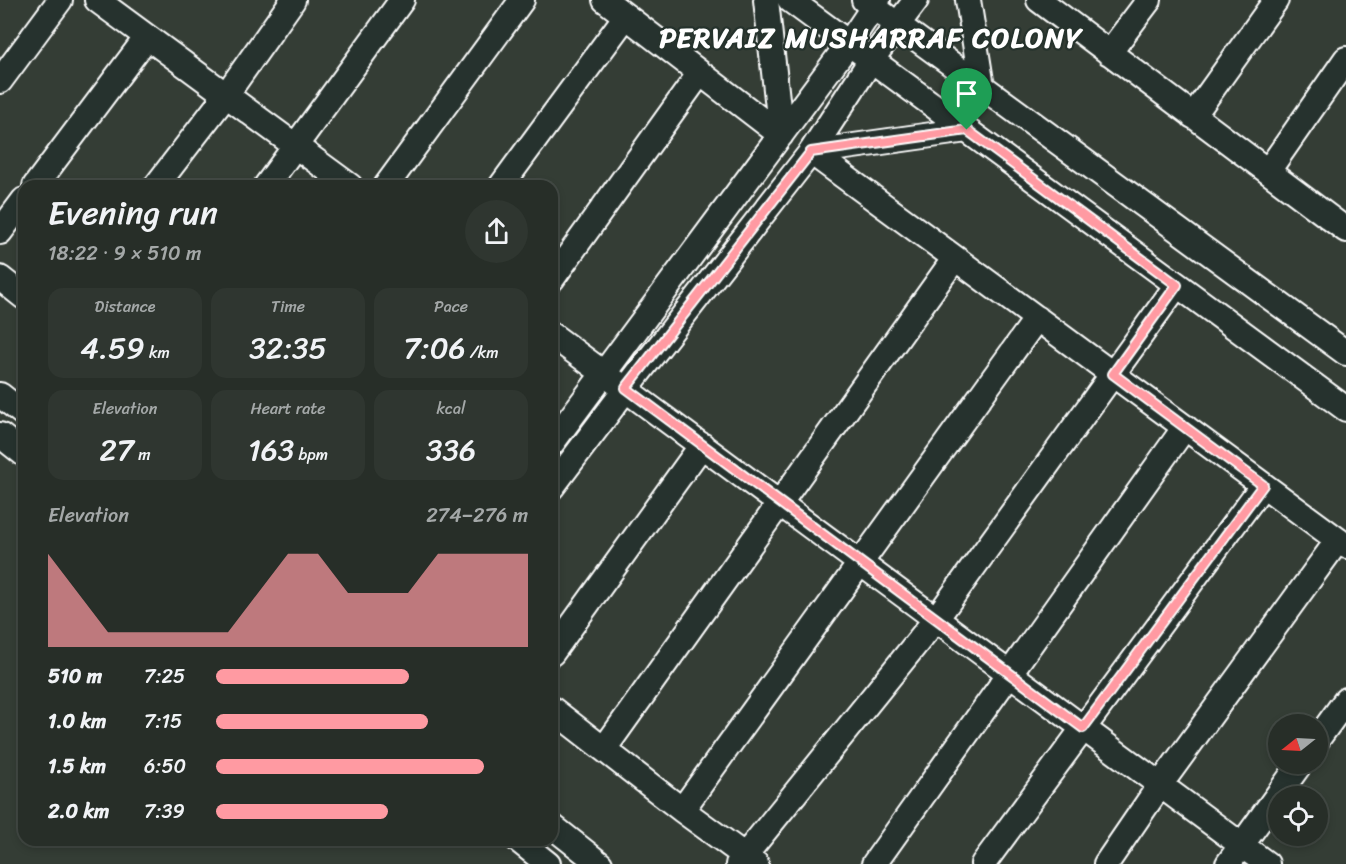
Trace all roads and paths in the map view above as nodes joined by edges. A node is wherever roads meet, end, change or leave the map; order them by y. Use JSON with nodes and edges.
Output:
{"nodes":[{"id":1,"x":60,"y":0,"type":"edge"},
{"id":2,"x":97,"y":0,"type":"edge"},
{"id":3,"x":293,"y":0,"type":"edge"},
{"id":4,"x":402,"y":0,"type":"edge"},
{"id":5,"x":522,"y":0,"type":"edge"},
{"id":6,"x":605,"y":0,"type":"edge"},
{"id":7,"x":766,"y":0,"type":"edge"},
{"id":8,"x":790,"y":0,"type":"edge"},
{"id":9,"x":916,"y":0,"type":"edge"},
{"id":10,"x":969,"y":0,"type":"edge"},
{"id":11,"x":1038,"y":0,"type":"edge"},
{"id":12,"x":1149,"y":0,"type":"edge"},
{"id":13,"x":1276,"y":0,"type":"edge"},
{"id":14,"x":872,"y":2,"type":"edge"},
{"id":15,"x":626,"y":16,"type":"junction"},
{"id":16,"x":898,"y":25,"type":"junction"},
{"id":17,"x":147,"y":37,"type":"junction"},
{"id":18,"x":849,"y":43,"type":"junction"},
{"id":19,"x":1109,"y":53,"type":"junction"},
{"id":20,"x":1346,"y":59,"type":"edge"},
{"id":21,"x":871,"y":60,"type":"junction"},
{"id":22,"x":700,"y":73,"type":"junction"},
{"id":23,"x":0,"y":81,"type":"edge"},
{"id":24,"x":982,"y":87,"type":"junction"},
{"id":25,"x":226,"y":94,"type":"junction"},
{"id":26,"x":1193,"y":116,"type":"junction"},
{"id":27,"x":967,"y":130,"type":"junction"},
{"id":28,"x":781,"y":135,"type":"junction"},
{"id":29,"x":296,"y":146,"type":"junction"},
{"id":30,"x":811,"y":152,"type":"junction"},
{"id":31,"x":1268,"y":171,"type":"junction"},
{"id":32,"x":40,"y":180,"type":"edge"},
{"id":33,"x":161,"y":180,"type":"edge"},
{"id":34,"x":270,"y":180,"type":"edge"},
{"id":35,"x":342,"y":180,"type":"edge"},
{"id":36,"x":390,"y":180,"type":"edge"},
{"id":37,"x":505,"y":180,"type":"edge"},
{"id":38,"x":18,"y":208,"type":"edge"},
{"id":39,"x":1345,"y":228,"type":"edge"},
{"id":40,"x":0,"y":232,"type":"edge"},
{"id":41,"x":955,"y":258,"type":"junction"},
{"id":42,"x":558,"y":271,"type":"edge"},
{"id":43,"x":0,"y":278,"type":"edge"},
{"id":44,"x":1177,"y":285,"type":"junction"},
{"id":45,"x":18,"y":292,"type":"edge"},
{"id":46,"x":1037,"y":318,"type":"junction"},
{"id":47,"x":558,"y":339,"type":"edge"},
{"id":48,"x":1346,"y":353,"type":"edge"},
{"id":49,"x":604,"y":373,"type":"junction"},
{"id":50,"x":1113,"y":374,"type":"junction"},
{"id":51,"x":626,"y":388,"type":"junction"},
{"id":52,"x":0,"y":395,"type":"edge"},
{"id":53,"x":18,"y":409,"type":"edge"},
{"id":54,"x":1346,"y":409,"type":"edge"},
{"id":55,"x":1185,"y":427,"type":"junction"},
{"id":56,"x":0,"y":435,"type":"edge"},
{"id":57,"x":558,"y":435,"type":"edge"},
{"id":58,"x":702,"y":445,"type":"junction"},
{"id":59,"x":18,"y":449,"type":"edge"},
{"id":60,"x":558,"y":479,"type":"edge"},
{"id":61,"x":1263,"y":485,"type":"junction"},
{"id":62,"x":780,"y":503,"type":"junction"},
{"id":63,"x":1342,"y":543,"type":"edge"},
{"id":64,"x":860,"y":562,"type":"junction"},
{"id":65,"x":936,"y":619,"type":"junction"},
{"id":66,"x":558,"y":646,"type":"edge"},
{"id":67,"x":1010,"y":674,"type":"junction"},
{"id":68,"x":1346,"y":700,"type":"edge"},
{"id":69,"x":558,"y":714,"type":"edge"},
{"id":70,"x":1328,"y":725,"type":"edge"},
{"id":71,"x":1083,"y":728,"type":"junction"},
{"id":72,"x":604,"y":749,"type":"junction"},
{"id":73,"x":1293,"y":774,"type":"edge"},
{"id":74,"x":1160,"y":785,"type":"junction"},
{"id":75,"x":682,"y":810,"type":"junction"},
{"id":76,"x":558,"y":831,"type":"edge"},
{"id":77,"x":526,"y":846,"type":"edge"},
{"id":78,"x":1235,"y":855,"type":"edge"},
{"id":79,"x":746,"y":861,"type":"edge"},
{"id":80,"x":548,"y":864,"type":"edge"},
{"id":81,"x":600,"y":864,"type":"edge"},
{"id":82,"x":874,"y":864,"type":"edge"},
{"id":83,"x":983,"y":864,"type":"edge"},
{"id":84,"x":1106,"y":864,"type":"edge"},
{"id":85,"x":1267,"y":864,"type":"edge"}],
"edges":[{"from":1,"to":23,"type":"street"},
{"from":2,"to":17,"type":"street"},
{"from":3,"to":25,"type":"street"},
{"from":4,"to":29,"type":"street"},
{"from":5,"to":36,"type":"street"},
{"from":6,"to":15,"type":"street"},
{"from":7,"to":28,"type":"street"},
{"from":8,"to":18,"type":"street"},
{"from":9,"to":16,"type":"street"},
{"from":10,"to":24,"type":"street"},
{"from":11,"to":19,"type":"street"},
{"from":12,"to":19,"type":"street"},
{"from":13,"to":26,"type":"street"},
{"from":14,"to":16,"type":"street"},
{"from":14,"to":18,"type":"street"},
{"from":15,"to":22,"type":"street"},
{"from":15,"to":37,"type":"street"},
{"from":16,"to":21,"type":"street"},
{"from":16,"to":24,"type":"street"},
{"from":17,"to":25,"type":"street"},
{"from":17,"to":32,"type":"street"},
{"from":18,"to":21,"type":"street"},
{"from":18,"to":28,"type":"street"},
{"from":19,"to":26,"type":"street"},
{"from":20,"to":31,"type":"street"},
{"from":21,"to":27,"type":"street"},
{"from":21,"to":30,"type":"street"},
{"from":22,"to":28,"type":"street"},
{"from":22,"to":42,"type":"street"},
{"from":24,"to":48,"type":"street"},
{"from":25,"to":29,"type":"street"},
{"from":25,"to":33,"type":"street"},
{"from":26,"to":31,"type":"street"},
{"from":27,"to":30,"type":"street"},
{"from":27,"to":44,"type":"street"},
{"from":28,"to":49,"type":"street"},
{"from":29,"to":34,"type":"street"},
{"from":29,"to":35,"type":"street"},
{"from":30,"to":41,"type":"street"},
{"from":30,"to":51,"type":"street"},
{"from":31,"to":39,"type":"street"},
{"from":38,"to":40,"type":"street"},
{"from":41,"to":46,"type":"street"},
{"from":41,"to":62,"type":"street"},
{"from":43,"to":45,"type":"street"},
{"from":44,"to":50,"type":"street"},
{"from":44,"to":54,"type":"street"},
{"from":46,"to":50,"type":"street"},
{"from":46,"to":64,"type":"street"},
{"from":47,"to":49,"type":"street"},
{"from":49,"to":51,"type":"street"},
{"from":49,"to":57,"type":"street"},
{"from":50,"to":55,"type":"street"},
{"from":50,"to":65,"type":"street"},
{"from":51,"to":58,"type":"street"},
{"from":51,"to":60,"type":"street"},
{"from":52,"to":53,"type":"street"},
{"from":55,"to":61,"type":"street"},
{"from":55,"to":67,"type":"street"},
{"from":56,"to":59,"type":"street"},
{"from":58,"to":62,"type":"street"},
{"from":58,"to":66,"type":"street"},
{"from":61,"to":63,"type":"street"},
{"from":61,"to":71,"type":"street"},
{"from":62,"to":64,"type":"street"},
{"from":62,"to":72,"type":"street"},
{"from":63,"to":74,"type":"street"},
{"from":64,"to":65,"type":"street"},
{"from":64,"to":75,"type":"street"},
{"from":65,"to":67,"type":"street"},
{"from":65,"to":79,"type":"street"},
{"from":67,"to":71,"type":"street"},
{"from":67,"to":82,"type":"street"},
{"from":68,"to":70,"type":"street"},
{"from":69,"to":72,"type":"street"},
{"from":71,"to":74,"type":"street"},
{"from":71,"to":83,"type":"street"},
{"from":72,"to":75,"type":"street"},
{"from":73,"to":78,"type":"street"},
{"from":74,"to":78,"type":"street"},
{"from":74,"to":84,"type":"street"},
{"from":75,"to":79,"type":"street"},
{"from":76,"to":81,"type":"street"},
{"from":77,"to":80,"type":"street"},
{"from":78,"to":85,"type":"street"}]}
